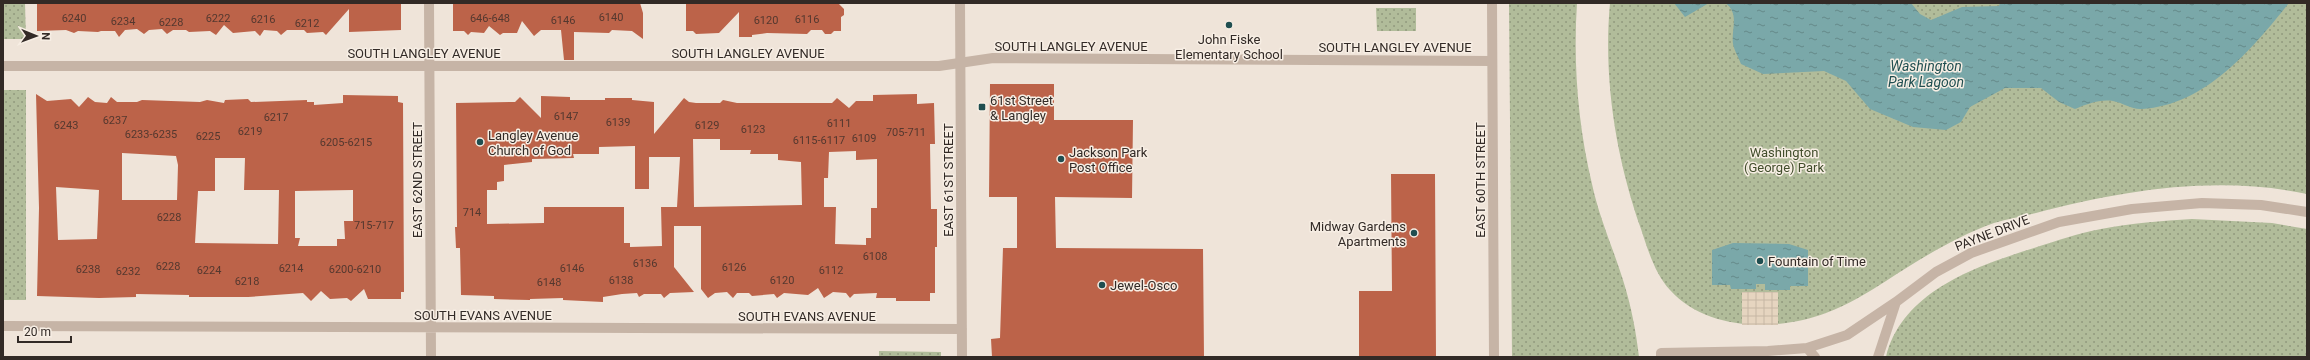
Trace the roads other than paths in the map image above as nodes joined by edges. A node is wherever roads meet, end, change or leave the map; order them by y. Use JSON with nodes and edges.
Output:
{"nodes":[{"id":1,"x":429,"y":3,"type":"edge"},
{"id":2,"x":960,"y":3,"type":"edge"},
{"id":3,"x":1492,"y":3,"type":"edge"},
{"id":4,"x":1492,"y":61,"type":"junction"},
{"id":5,"x":961,"y":62,"type":"junction"},
{"id":6,"x":3,"y":66,"type":"edge"},
{"id":7,"x":430,"y":66,"type":"junction"},
{"id":8,"x":2307,"y":212,"type":"edge"},
{"id":9,"x":1896,"y":302,"type":"junction"},
{"id":10,"x":3,"y":326,"type":"edge"},
{"id":11,"x":431,"y":328,"type":"junction"},
{"id":12,"x":962,"y":329,"type":"junction"},
{"id":13,"x":1807,"y":348,"type":"junction"},
{"id":14,"x":1661,"y":355,"type":"edge"},
{"id":15,"x":431,"y":357,"type":"edge"},
{"id":16,"x":962,"y":357,"type":"edge"},
{"id":17,"x":1494,"y":357,"type":"edge"},
{"id":18,"x":1815,"y":357,"type":"edge"},
{"id":19,"x":1878,"y":357,"type":"edge"}],
"edges":[{"from":1,"to":7,"type":"street","name":"EAST 62ND STREET"},
{"from":2,"to":5,"type":"street","name":"EAST 61ST STREET"},
{"from":3,"to":4,"type":"street","name":"EAST 60TH STREET"},
{"from":4,"to":5,"type":"street","name":"SOUTH LANGLEY AVENUE"},
{"from":4,"to":17,"type":"street","name":"EAST 60TH STREET"},
{"from":5,"to":7,"type":"street","name":"SOUTH LANGLEY AVENUE"},
{"from":5,"to":12,"type":"street","name":"EAST 61ST STREET"},
{"from":6,"to":7,"type":"street","name":"SOUTH LANGLEY AVENUE"},
{"from":7,"to":11,"type":"street","name":"EAST 62ND STREET"},
{"from":8,"to":9,"type":"street","name":"PAYNE DRIVE"},
{"from":9,"to":13,"type":"street","name":"PAYNE DRIVE"},
{"from":9,"to":19,"type":"street"},
{"from":10,"to":11,"type":"street","name":"SOUTH EVANS AVENUE"},
{"from":11,"to":12,"type":"street","name":"SOUTH EVANS AVENUE"},
{"from":11,"to":15,"type":"street","name":"EAST 62ND STREET"},
{"from":12,"to":16,"type":"street","name":"EAST 61ST STREET"},
{"from":13,"to":14,"type":"street","name":"PAYNE DRIVE"},
{"from":13,"to":18,"type":"street"}]}
